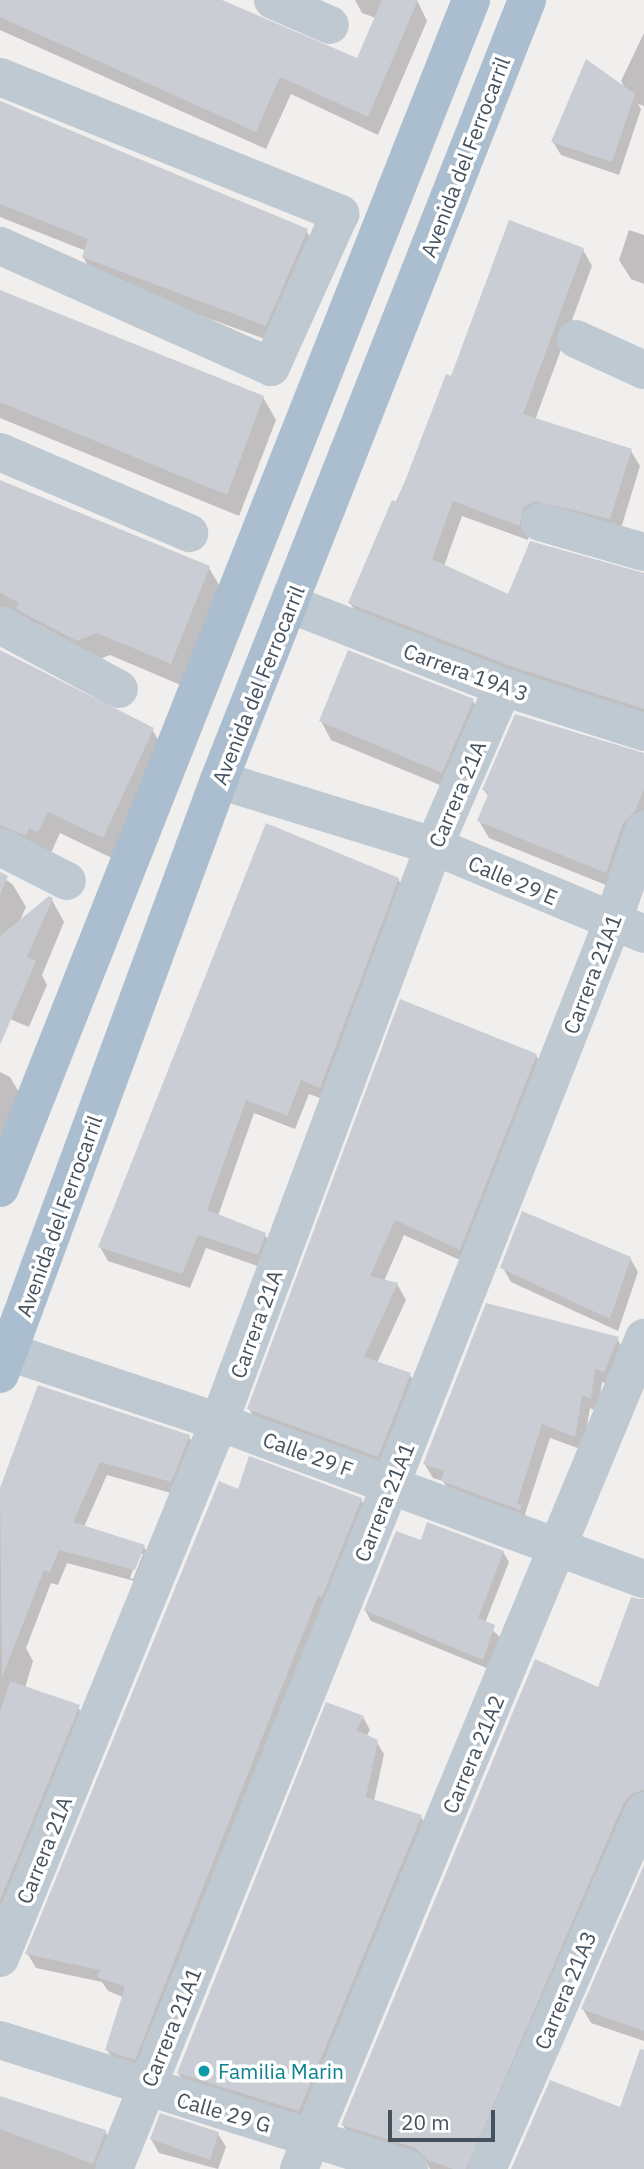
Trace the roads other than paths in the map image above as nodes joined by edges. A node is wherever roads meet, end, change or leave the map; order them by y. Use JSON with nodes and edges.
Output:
{"nodes":[{"id":1,"x":273,"y":0,"type":"edge"},
{"id":2,"x":527,"y":0,"type":"edge"},
{"id":3,"x":551,"y":0,"type":"edge"},
{"id":4,"x":465,"y":7,"type":"edge"},
{"id":5,"x":330,"y":25,"type":"dead end"},
{"id":6,"x":509,"y":45,"type":"junction"},
{"id":7,"x":0,"y":77,"type":"edge"},
{"id":8,"x":0,"y":246,"type":"edge"},
{"id":9,"x":576,"y":339,"type":"dead end"},
{"id":10,"x":644,"y":370,"type":"edge"},
{"id":11,"x":0,"y":452,"type":"edge"},
{"id":12,"x":540,"y":522,"type":"dead end"},
{"id":13,"x":189,"y":533,"type":"dead end"},
{"id":14,"x":644,"y":552,"type":"edge"},
{"id":15,"x":290,"y":604,"type":"junction"},
{"id":16,"x":0,"y":625,"type":"edge"},
{"id":17,"x":503,"y":687,"type":"junction"},
{"id":18,"x":119,"y":689,"type":"dead end"},
{"id":19,"x":644,"y":732,"type":"edge"},
{"id":20,"x":219,"y":780,"type":"junction"},
{"id":21,"x":644,"y":830,"type":"edge"},
{"id":22,"x":434,"y":846,"type":"junction"},
{"id":23,"x":0,"y":847,"type":"edge"},
{"id":24,"x":68,"y":881,"type":"dead end"},
{"id":25,"x":628,"y":928,"type":"edge"},
{"id":26,"x":0,"y":1188,"type":"edge"},
{"id":27,"x":644,"y":1338,"type":"edge"},
{"id":28,"x":5,"y":1363,"type":"edge"},
{"id":29,"x":219,"y":1422,"type":"junction"},
{"id":30,"x":391,"y":1484,"type":"junction"},
{"id":31,"x":559,"y":1551,"type":"junction"},
{"id":32,"x":644,"y":1579,"type":"edge"},
{"id":33,"x":644,"y":1811,"type":"edge"},
{"id":34,"x":0,"y":1958,"type":"edge"},
{"id":35,"x":0,"y":2040,"type":"edge"},
{"id":36,"x":146,"y":2089,"type":"junction"},
{"id":37,"x":305,"y":2153,"type":"edge"},
{"id":38,"x":114,"y":2169,"type":"edge"},
{"id":39,"x":409,"y":2169,"type":"edge"},
{"id":40,"x":487,"y":2169,"type":"edge"}],
"edges":[{"from":1,"to":5,"type":"street"},
{"from":2,"to":6,"type":"main road","name":"Avenida del Ferrocarril"},
{"from":3,"to":6,"type":"main road"},
{"from":4,"to":26,"type":"main road"},
{"from":6,"to":15,"type":"main road","name":"Avenida del Ferrocarril"},
{"from":7,"to":8,"type":"street"},
{"from":9,"to":10,"type":"street"},
{"from":11,"to":13,"type":"street"},
{"from":12,"to":14,"type":"street"},
{"from":15,"to":17,"type":"street","name":"Carrera 19A 3"},
{"from":15,"to":20,"type":"main road","name":"Avenida del Ferrocarril"},
{"from":16,"to":18,"type":"street"},
{"from":17,"to":19,"type":"street","name":"Carrera 19A 3"},
{"from":17,"to":22,"type":"street","name":"Carrera 21A"},
{"from":20,"to":22,"type":"street","name":"Calle 29 E"},
{"from":20,"to":28,"type":"main road","name":"Avenida del Ferrocarril"},
{"from":21,"to":25,"type":"street","name":"Carrera 21A1"},
{"from":22,"to":25,"type":"street","name":"Calle 29 E"},
{"from":22,"to":29,"type":"street","name":"Carrera 21A"},
{"from":23,"to":24,"type":"street"},
{"from":25,"to":30,"type":"street","name":"Carrera 21A1"},
{"from":27,"to":31,"type":"street","name":"Carrera 21A2"},
{"from":28,"to":29,"type":"street","name":"Calle 29 F"},
{"from":29,"to":30,"type":"street","name":"Calle 29 F"},
{"from":29,"to":34,"type":"street","name":"Carrera 21A"},
{"from":30,"to":31,"type":"street","name":"Calle 29 F"},
{"from":30,"to":36,"type":"street","name":"Carrera 21A1"},
{"from":31,"to":32,"type":"street","name":"Calle 29 F"},
{"from":31,"to":37,"type":"street","name":"Carrera 21A2"},
{"from":33,"to":40,"type":"street","name":"Carrera 21A3"},
{"from":35,"to":36,"type":"street","name":"Calle 29 G"},
{"from":36,"to":37,"type":"street","name":"Calle 29 G"},
{"from":36,"to":38,"type":"street","name":"Carrera 21A1"},
{"from":37,"to":39,"type":"street","name":"Calle 29 G"}]}
